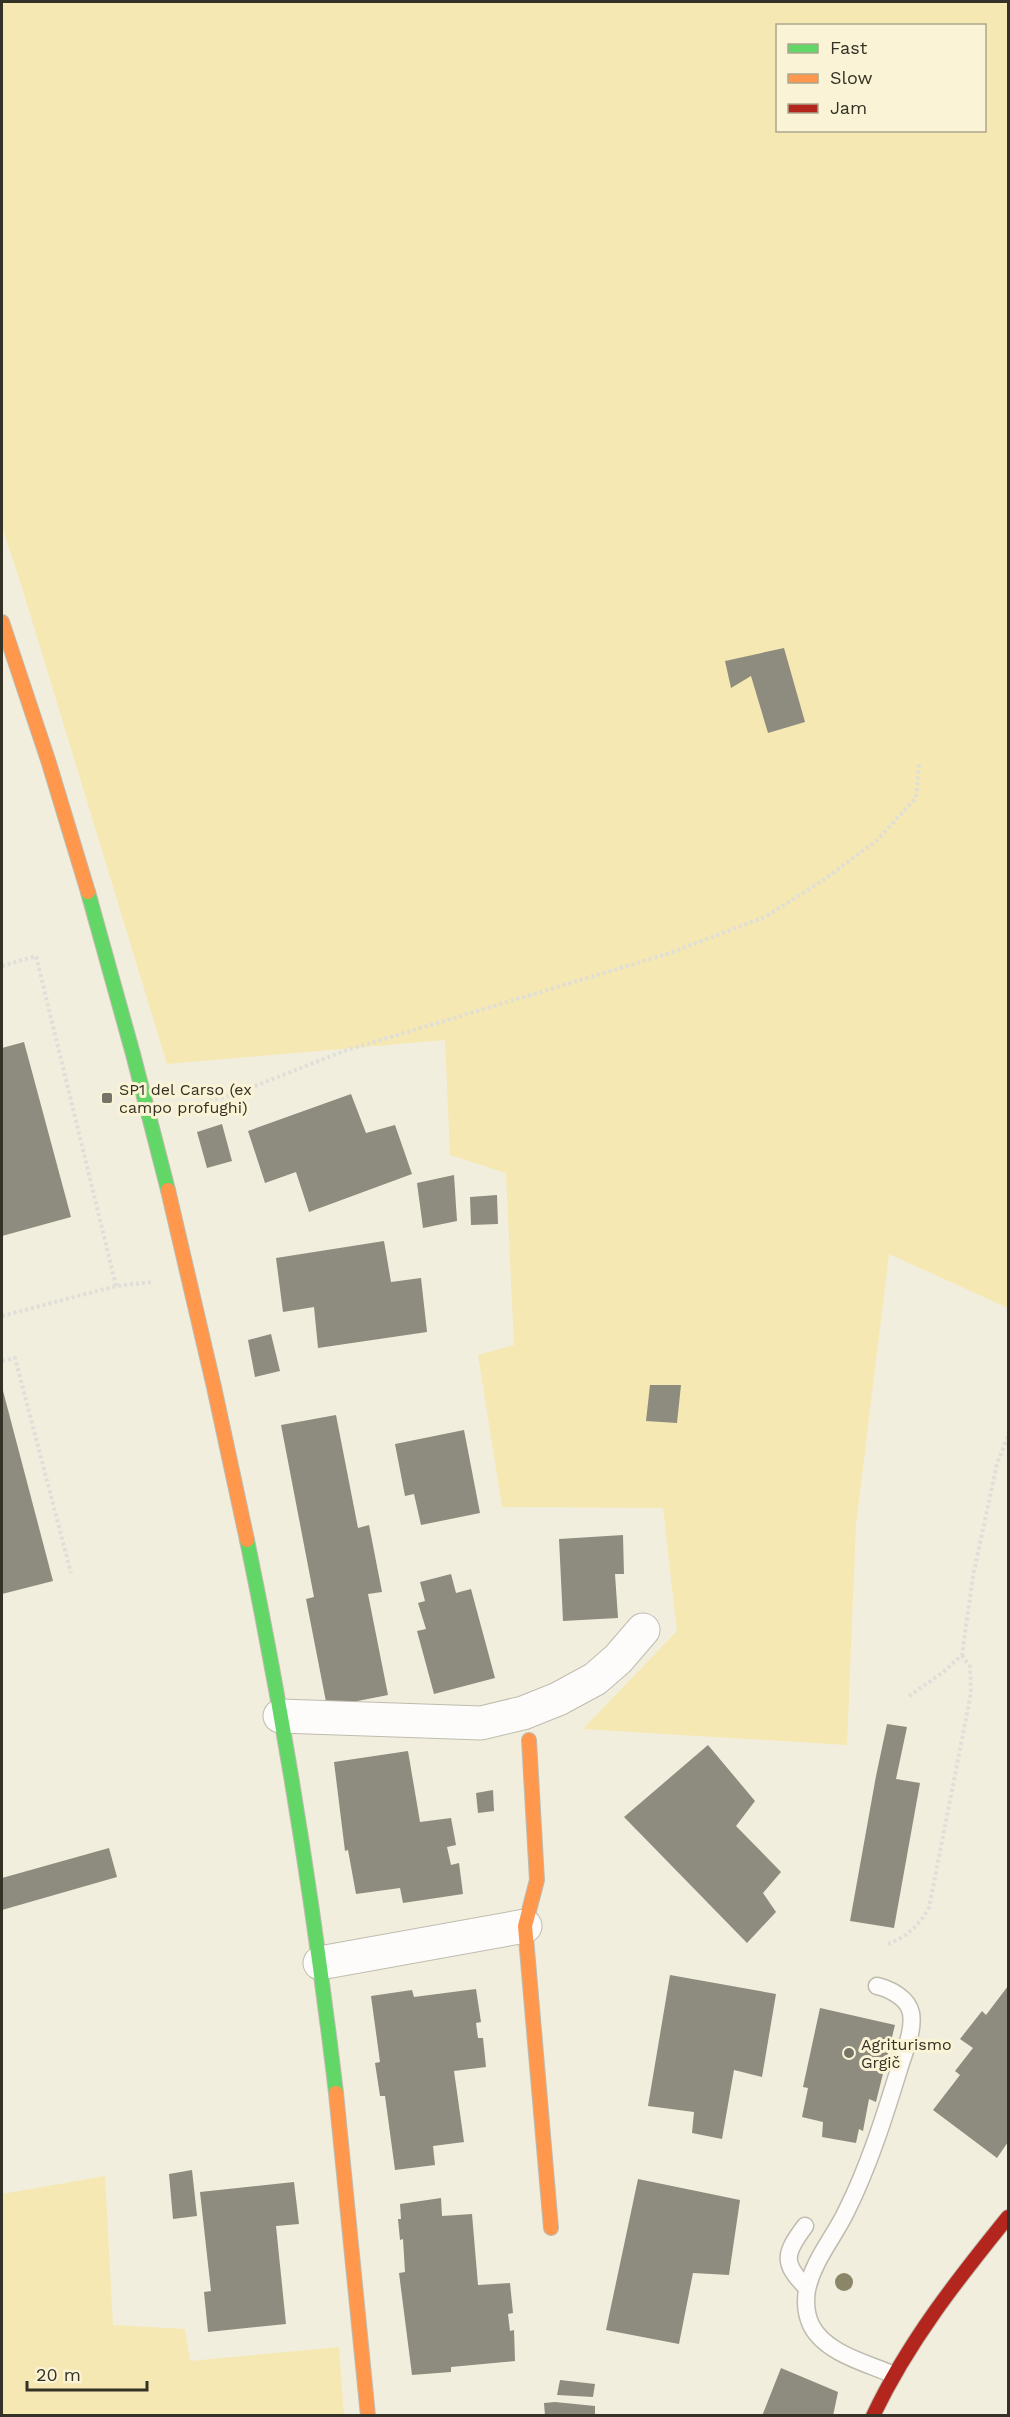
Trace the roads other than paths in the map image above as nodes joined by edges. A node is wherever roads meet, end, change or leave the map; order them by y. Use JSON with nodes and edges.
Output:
{"nodes":[{"id":1,"x":2,"y":622,"type":"edge"},
{"id":2,"x":643,"y":1630,"type":"dead end"},
{"id":3,"x":280,"y":1716,"type":"junction"},
{"id":4,"x":529,"y":1740,"type":"dead end"},
{"id":5,"x":525,"y":1926,"type":"junction"},
{"id":6,"x":320,"y":1963,"type":"junction"},
{"id":7,"x":877,"y":1986,"type":"dead end"},
{"id":8,"x":1008,"y":2217,"type":"edge"},
{"id":9,"x":805,"y":2226,"type":"dead end"},
{"id":10,"x":551,"y":2228,"type":"dead end"},
{"id":11,"x":807,"y":2288,"type":"junction"},
{"id":12,"x":892,"y":2374,"type":"junction"},
{"id":13,"x":368,"y":2415,"type":"edge"},
{"id":14,"x":873,"y":2415,"type":"edge"}],
"edges":[{"from":1,"to":3,"type":"main road"},
{"from":2,"to":3,"type":"street"},
{"from":3,"to":6,"type":"main road"},
{"from":4,"to":5,"type":"main road"},
{"from":5,"to":6,"type":"street"},
{"from":5,"to":10,"type":"main road"},
{"from":6,"to":13,"type":"main road"},
{"from":7,"to":11,"type":"lane"},
{"from":8,"to":12,"type":"main road"},
{"from":9,"to":11,"type":"lane"},
{"from":11,"to":12,"type":"lane"},
{"from":12,"to":14,"type":"main road"}]}
